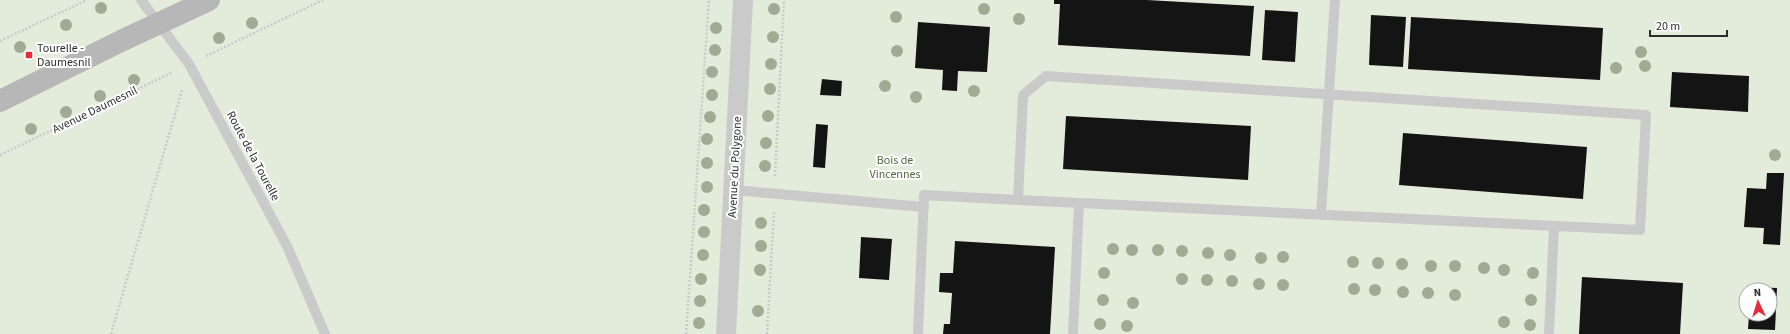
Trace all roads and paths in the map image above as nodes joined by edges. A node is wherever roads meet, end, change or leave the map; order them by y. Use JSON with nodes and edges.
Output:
{"nodes":[{"id":1,"x":88,"y":0,"type":"edge"},
{"id":2,"x":141,"y":0,"type":"edge"},
{"id":3,"x":208,"y":0,"type":"edge"},
{"id":4,"x":323,"y":0,"type":"edge"},
{"id":5,"x":709,"y":0,"type":"edge"},
{"id":6,"x":743,"y":0,"type":"edge"},
{"id":7,"x":784,"y":0,"type":"edge"},
{"id":8,"x":1335,"y":0,"type":"edge"},
{"id":9,"x":159,"y":23,"type":"junction"},
{"id":10,"x":0,"y":41,"type":"edge"},
{"id":11,"x":218,"y":50,"type":"dead end"},
{"id":12,"x":189,"y":64,"type":"junction"},
{"id":13,"x":1330,"y":94,"type":"junction"},
{"id":14,"x":0,"y":101,"type":"edge"},
{"id":15,"x":0,"y":155,"type":"edge"},
{"id":16,"x":734,"y":190,"type":"junction"},
{"id":17,"x":774,"y":194,"type":"junction"},
{"id":18,"x":1018,"y":200,"type":"junction"},
{"id":19,"x":1079,"y":203,"type":"junction"},
{"id":20,"x":924,"y":207,"type":"junction"},
{"id":21,"x":1321,"y":214,"type":"junction"},
{"id":22,"x":1554,"y":226,"type":"junction"},
{"id":23,"x":111,"y":334,"type":"edge"},
{"id":24,"x":325,"y":334,"type":"edge"},
{"id":25,"x":686,"y":334,"type":"edge"},
{"id":26,"x":726,"y":334,"type":"edge"},
{"id":27,"x":767,"y":334,"type":"edge"},
{"id":28,"x":918,"y":334,"type":"edge"},
{"id":29,"x":1073,"y":334,"type":"edge"},
{"id":30,"x":1549,"y":334,"type":"edge"}],
"edges":[{"from":1,"to":10,"type":"path"},
{"from":2,"to":9,"type":"lane","name":"Route de la Tourelle"},
{"from":3,"to":9,"type":"street"},
{"from":4,"to":11,"type":"path"},
{"from":5,"to":25,"type":"path"},
{"from":6,"to":16,"type":"street","name":"Avenue du Polygone"},
{"from":7,"to":17,"type":"path"},
{"from":8,"to":13,"type":"lane"},
{"from":9,"to":12,"type":"lane","name":"Route de la Tourelle"},
{"from":9,"to":14,"type":"street"},
{"from":12,"to":15,"type":"path","name":"Avenue Daumesnil"},
{"from":12,"to":23,"type":"path"},
{"from":12,"to":24,"type":"lane","name":"Route de la Tourelle"},
{"from":13,"to":18,"type":"lane"},
{"from":13,"to":21,"type":"lane"},
{"from":13,"to":22,"type":"lane"},
{"from":16,"to":17,"type":"lane"},
{"from":16,"to":26,"type":"street","name":"Avenue du Polygone"},
{"from":17,"to":20,"type":"lane"},
{"from":17,"to":27,"type":"path"},
{"from":18,"to":19,"type":"lane"},
{"from":18,"to":20,"type":"lane"},
{"from":19,"to":21,"type":"lane"},
{"from":19,"to":29,"type":"lane"},
{"from":20,"to":28,"type":"lane"},
{"from":21,"to":22,"type":"lane"},
{"from":22,"to":30,"type":"lane"}]}
